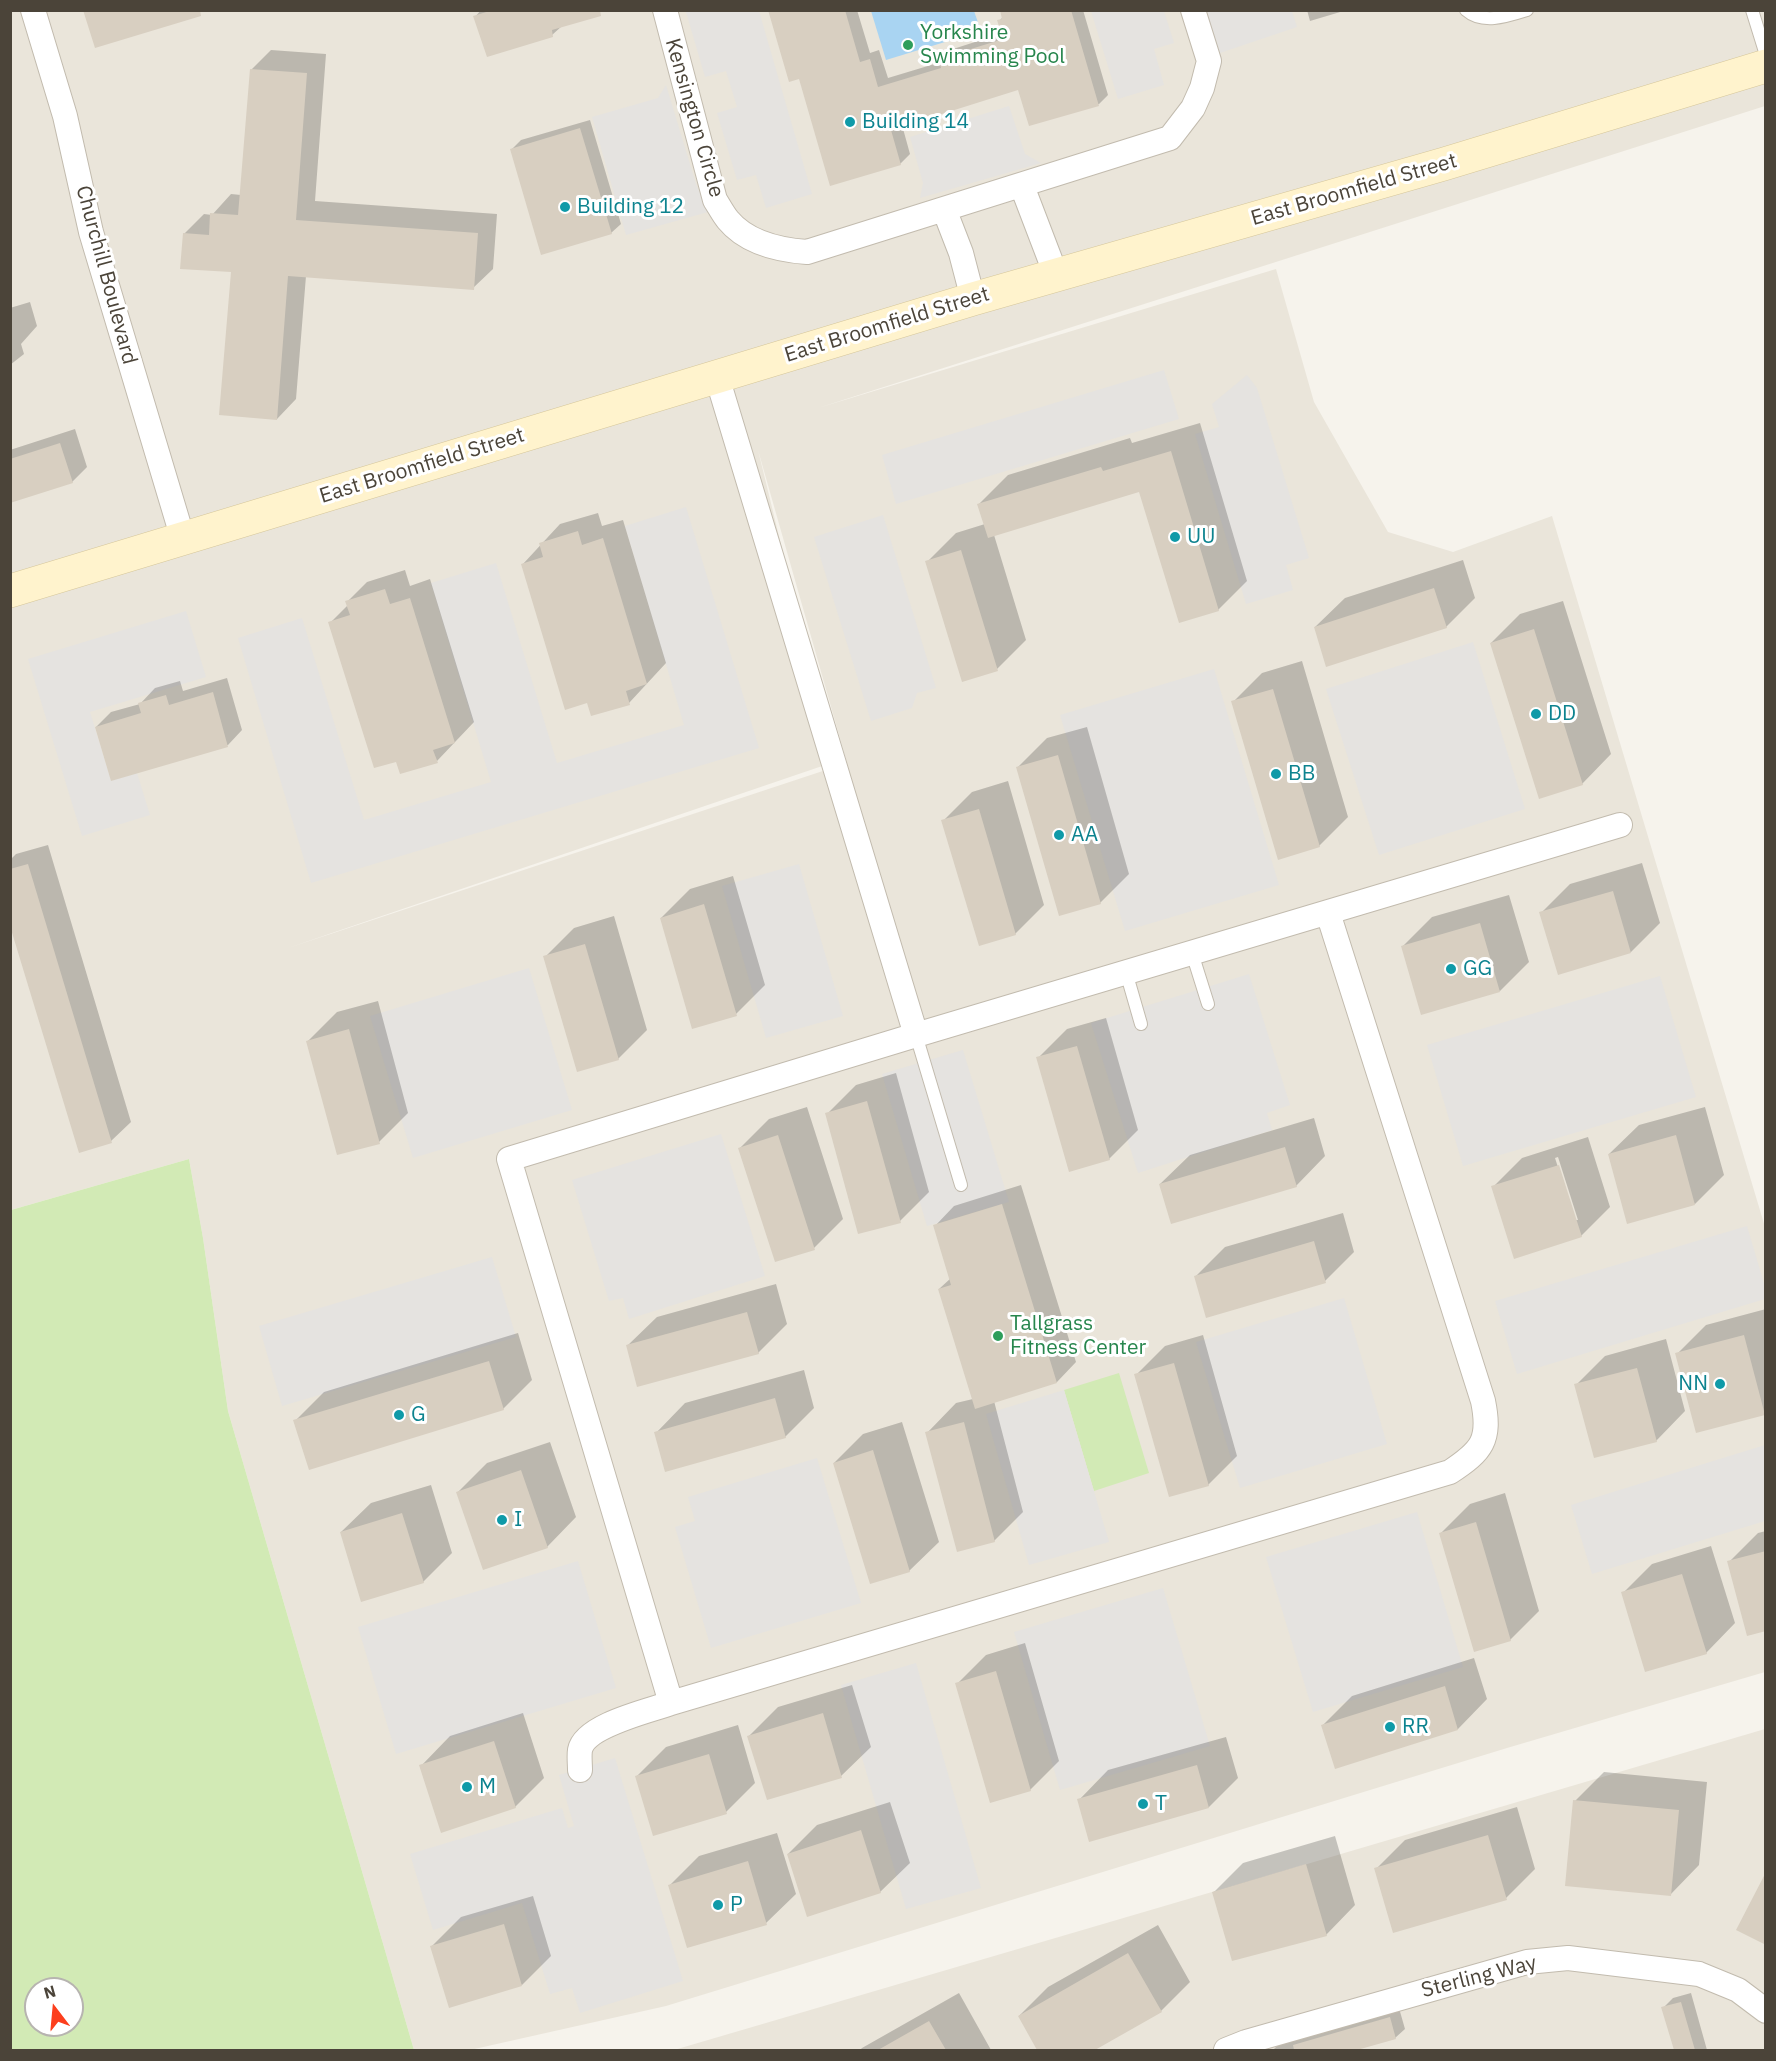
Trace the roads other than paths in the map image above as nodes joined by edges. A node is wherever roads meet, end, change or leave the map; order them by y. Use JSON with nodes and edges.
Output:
{"nodes":[{"id":1,"x":33,"y":10,"type":"edge"},
{"id":2,"x":664,"y":10,"type":"edge"},
{"id":3,"x":1193,"y":10,"type":"edge"},
{"id":4,"x":1466,"y":10,"type":"edge"},
{"id":5,"x":1527,"y":10,"type":"edge"},
{"id":6,"x":1752,"y":10,"type":"edge"},
{"id":7,"x":1766,"y":55,"type":"edge"},
{"id":8,"x":1766,"y":66,"type":"edge"},
{"id":9,"x":1022,"y":186,"type":"junction"},
{"id":10,"x":944,"y":208,"type":"junction"},
{"id":11,"x":1056,"y":275,"type":"junction"},
{"id":12,"x":973,"y":299,"type":"junction"},
{"id":13,"x":717,"y":377,"type":"junction"},
{"id":14,"x":183,"y":539,"type":"junction"},
{"id":15,"x":10,"y":591,"type":"edge"},
{"id":16,"x":1620,"y":825,"type":"dead end"},
{"id":17,"x":1328,"y":913,"type":"junction"},
{"id":18,"x":1192,"y":953,"type":"junction"},
{"id":19,"x":1126,"y":972,"type":"junction"},
{"id":20,"x":1208,"y":1004,"type":"dead end"},
{"id":21,"x":1141,"y":1024,"type":"dead end"},
{"id":22,"x":916,"y":1035,"type":"junction"},
{"id":23,"x":961,"y":1185,"type":"dead end"},
{"id":24,"x":671,"y":1703,"type":"junction"},
{"id":25,"x":580,"y":1770,"type":"dead end"},
{"id":26,"x":1766,"y":2011,"type":"edge"},
{"id":27,"x":1226,"y":2050,"type":"edge"}],
"edges":[{"from":1,"to":14,"type":"street","name":"Churchill Boulevard"},
{"from":2,"to":10,"type":"street","name":"Kensington Circle"},
{"from":3,"to":9,"type":"street"},
{"from":4,"to":5,"type":"lane"},
{"from":6,"to":7,"type":"lane"},
{"from":8,"to":11,"type":"main road","name":"East Broomfield Street"},
{"from":9,"to":10,"type":"street","name":"Kensington Circle"},
{"from":9,"to":11,"type":"street"},
{"from":10,"to":12,"type":"street"},
{"from":11,"to":12,"type":"main road","name":"East Broomfield Street"},
{"from":12,"to":13,"type":"main road","name":"East Broomfield Street"},
{"from":13,"to":14,"type":"main road","name":"East Broomfield Street"},
{"from":13,"to":22,"type":"street"},
{"from":14,"to":15,"type":"main road","name":"East Broomfield Street"},
{"from":16,"to":17,"type":"street"},
{"from":17,"to":18,"type":"street"},
{"from":17,"to":24,"type":"street"},
{"from":18,"to":19,"type":"street"},
{"from":18,"to":20,"type":"lane"},
{"from":19,"to":21,"type":"lane"},
{"from":19,"to":22,"type":"street"},
{"from":22,"to":23,"type":"lane"},
{"from":22,"to":24,"type":"street"},
{"from":24,"to":25,"type":"street"},
{"from":26,"to":27,"type":"street","name":"Sterling Way"}]}
